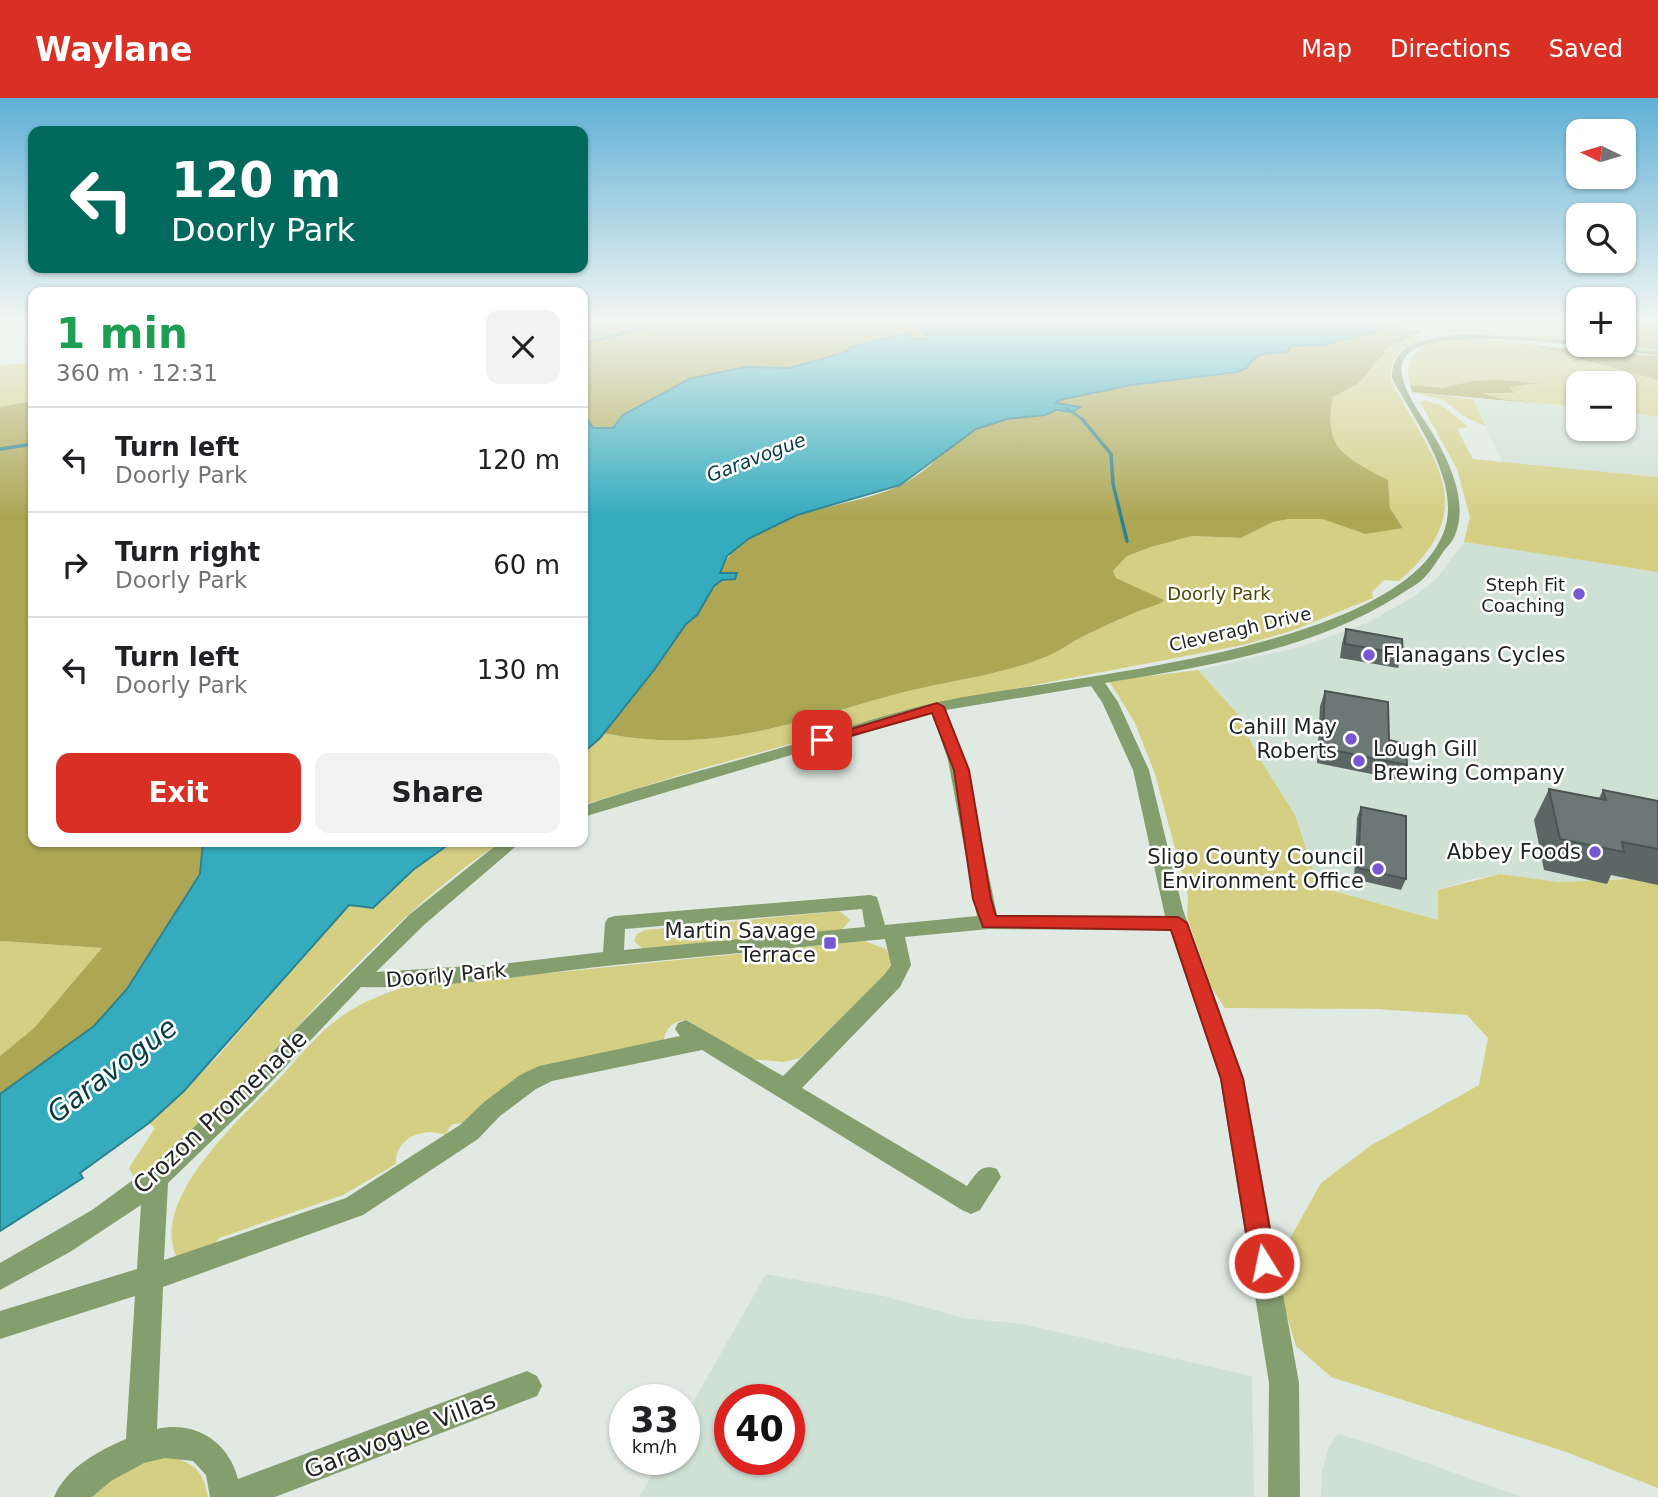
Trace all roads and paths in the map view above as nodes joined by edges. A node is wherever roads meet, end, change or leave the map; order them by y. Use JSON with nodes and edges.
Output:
{"nodes":[{"id":1,"x":1400,"y":385,"type":"edge"},
{"id":2,"x":1094,"y":679,"type":"junction"},
{"id":3,"x":937,"y":707,"type":"junction"},
{"id":4,"x":588,"y":811,"type":"edge"},
{"id":5,"x":505,"y":847,"type":"edge"},
{"id":6,"x":989,"y":922,"type":"junction"},
{"id":7,"x":1178,"y":923,"type":"junction"},
{"id":8,"x":885,"y":932,"type":"junction"},
{"id":9,"x":613,"y":958,"type":"junction"},
{"id":10,"x":358,"y":979,"type":"junction"},
{"id":11,"x":784,"y":1091,"type":"junction"},
{"id":12,"x":988,"y":1177,"type":"dead end"},
{"id":13,"x":155,"y":1179,"type":"junction"},
{"id":14,"x":0,"y":1277,"type":"edge"},
{"id":15,"x":151,"y":1278,"type":"junction"},
{"id":16,"x":0,"y":1325,"type":"edge"},
{"id":17,"x":527,"y":1386,"type":"dead end"},
{"id":18,"x":141,"y":1447,"type":"junction"},
{"id":19,"x":71,"y":1497,"type":"edge"},
{"id":20,"x":226,"y":1497,"type":"edge"},
{"id":21,"x":233,"y":1497,"type":"edge"},
{"id":22,"x":1284,"y":1497,"type":"edge"}],
"edges":[{"from":1,"to":2,"type":"street","name":"Cleveragh Drive"},
{"from":2,"to":3,"type":"street"},
{"from":2,"to":7,"type":"street"},
{"from":3,"to":4,"type":"street"},
{"from":3,"to":6,"type":"street"},
{"from":5,"to":10,"type":"street","name":"Doorly Park"},
{"from":6,"to":7,"type":"street","name":"Doorly Park"},
{"from":6,"to":8,"type":"street","name":"Doorly Park"},
{"from":7,"to":22,"type":"street"},
{"from":8,"to":9,"type":"street","name":"Doorly Park"},
{"from":8,"to":9,"type":"street"},
{"from":8,"to":11,"type":"street"},
{"from":9,"to":10,"type":"street","name":"Doorly Park"},
{"from":10,"to":13,"type":"street","name":"Crozon Promenade"},
{"from":11,"to":12,"type":"street"},
{"from":11,"to":15,"type":"street"},
{"from":13,"to":14,"type":"street","name":"Crozon Promenade"},
{"from":13,"to":15,"type":"street"},
{"from":15,"to":16,"type":"street"},
{"from":15,"to":18,"type":"street"},
{"from":17,"to":21,"type":"street","name":"Garavogue Villas"},
{"from":18,"to":19,"type":"street"},
{"from":18,"to":20,"type":"street"}]}
